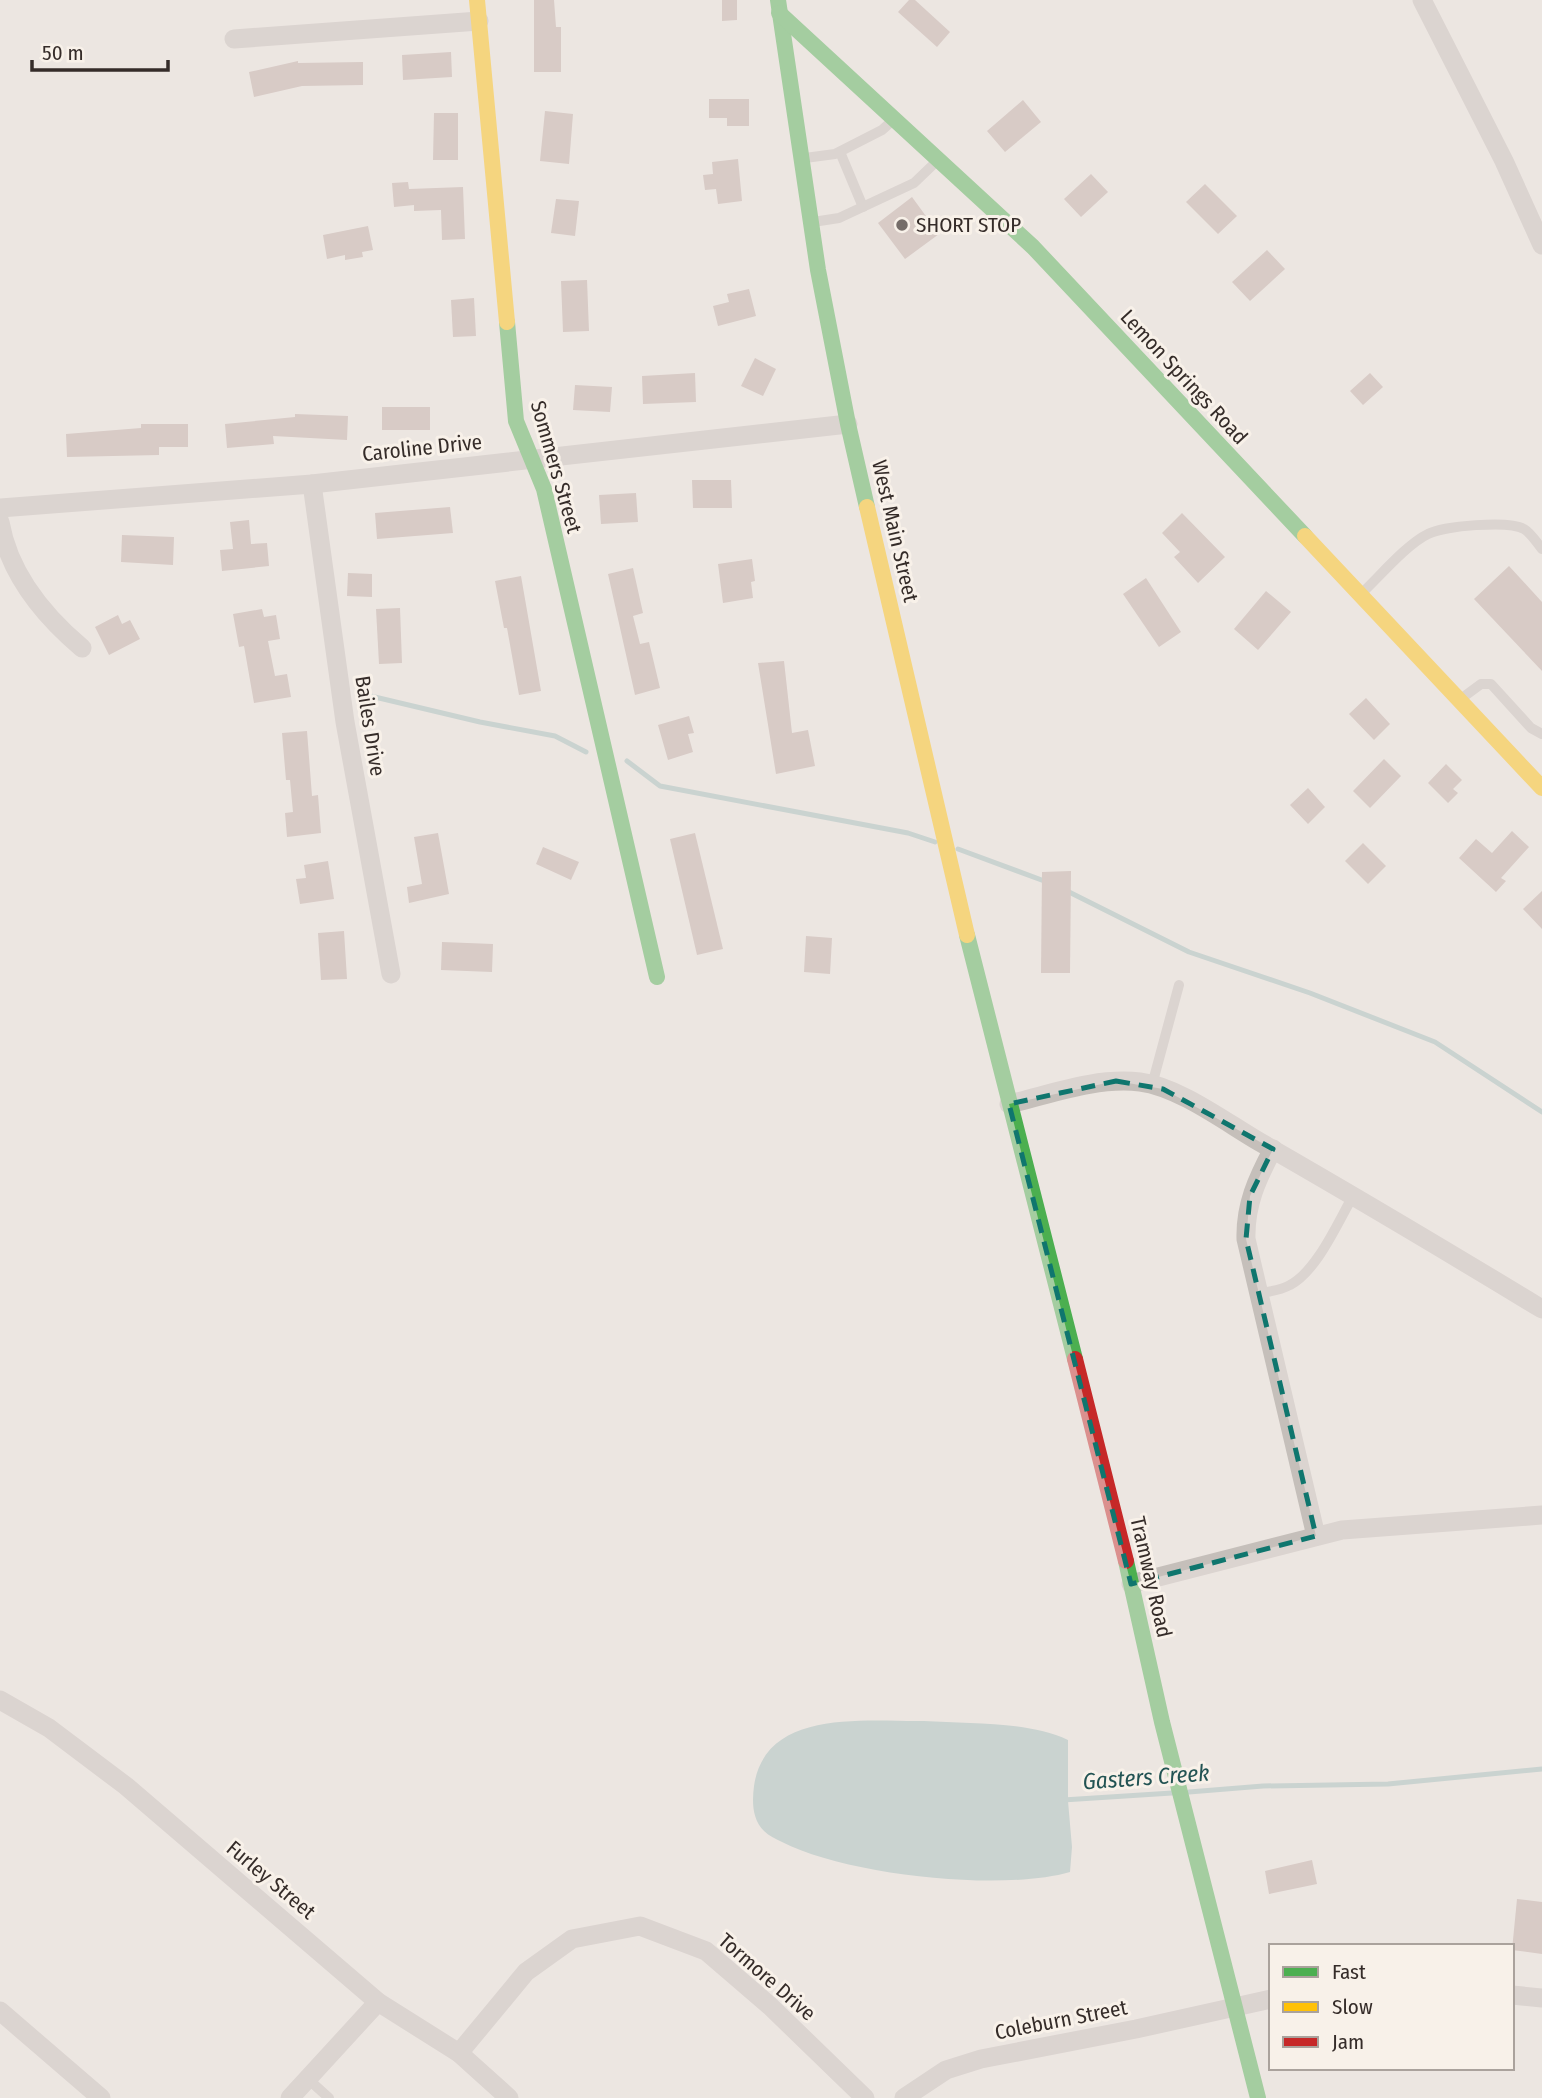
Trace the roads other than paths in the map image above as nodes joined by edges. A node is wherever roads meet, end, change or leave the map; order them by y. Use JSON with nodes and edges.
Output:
{"nodes":[{"id":1,"x":477,"y":0,"type":"edge"},
{"id":2,"x":1422,"y":0,"type":"edge"},
{"id":3,"x":778,"y":6,"type":"edge"},
{"id":4,"x":478,"y":21,"type":"junction"},
{"id":5,"x":234,"y":39,"type":"dead end"},
{"id":6,"x":894,"y":119,"type":"junction"},
{"id":7,"x":840,"y":152,"type":"junction"},
{"id":8,"x":801,"y":159,"type":"junction"},
{"id":9,"x":938,"y":160,"type":"junction"},
{"id":10,"x":863,"y":207,"type":"junction"},
{"id":11,"x":811,"y":222,"type":"junction"},
{"id":12,"x":1542,"y":245,"type":"edge"},
{"id":13,"x":849,"y":424,"type":"junction"},
{"id":14,"x":532,"y":460,"type":"junction"},
{"id":15,"x":312,"y":484,"type":"junction"},
{"id":16,"x":0,"y":508,"type":"edge"},
{"id":17,"x":0,"y":522,"type":"edge"},
{"id":18,"x":1542,"y":549,"type":"edge"},
{"id":19,"x":1360,"y":595,"type":"junction"},
{"id":20,"x":82,"y":649,"type":"dead end"},
{"id":21,"x":1459,"y":700,"type":"junction"},
{"id":22,"x":1542,"y":734,"type":"edge"},
{"id":23,"x":1542,"y":788,"type":"edge"},
{"id":24,"x":391,"y":974,"type":"dead end"},
{"id":25,"x":657,"y":977,"type":"dead end"},
{"id":26,"x":1179,"y":985,"type":"dead end"},
{"id":27,"x":999,"y":1066,"type":"joint"},
{"id":28,"x":1152,"y":1085,"type":"junction"},
{"id":29,"x":1009,"y":1104,"type":"junction"},
{"id":30,"x":1273,"y":1149,"type":"junction"},
{"id":31,"x":1353,"y":1196,"type":"junction"},
{"id":32,"x":1258,"y":1293,"type":"junction"},
{"id":33,"x":1542,"y":1309,"type":"edge"},
{"id":34,"x":1542,"y":1515,"type":"edge"},
{"id":35,"x":1316,"y":1536,"type":"junction"},
{"id":36,"x":1131,"y":1584,"type":"junction"},
{"id":37,"x":0,"y":1700,"type":"edge"},
{"id":38,"x":1514,"y":1995,"type":"edge"},
{"id":39,"x":1542,"y":1998,"type":"edge"},
{"id":40,"x":1269,"y":1999,"type":"edge"},
{"id":41,"x":378,"y":2002,"type":"junction"},
{"id":42,"x":1234,"y":2008,"type":"junction"},
{"id":43,"x":0,"y":2011,"type":"edge"},
{"id":44,"x":459,"y":2053,"type":"junction"},
{"id":45,"x":308,"y":2079,"type":"junction"},
{"id":46,"x":101,"y":2098,"type":"edge"},
{"id":47,"x":290,"y":2098,"type":"edge"},
{"id":48,"x":329,"y":2098,"type":"edge"},
{"id":49,"x":509,"y":2098,"type":"edge"},
{"id":50,"x":865,"y":2098,"type":"edge"},
{"id":51,"x":904,"y":2098,"type":"edge"},
{"id":52,"x":1258,"y":2098,"type":"edge"}],
"edges":[{"from":1,"to":4,"type":"main road","name":"Sommers Street"},
{"from":2,"to":12,"type":"street"},
{"from":3,"to":6,"type":"main road","name":"Lemon Springs Road"},
{"from":3,"to":8,"type":"main road","name":"West Main Street"},
{"from":4,"to":5,"type":"street"},
{"from":4,"to":14,"type":"main road","name":"Sommers Street"},
{"from":6,"to":7,"type":"lane"},
{"from":6,"to":9,"type":"main road","name":"Lemon Springs Road"},
{"from":7,"to":8,"type":"lane"},
{"from":7,"to":10,"type":"lane"},
{"from":8,"to":11,"type":"main road","name":"West Main Street"},
{"from":9,"to":10,"type":"lane"},
{"from":9,"to":19,"type":"main road","name":"Lemon Springs Road"},
{"from":10,"to":11,"type":"lane"},
{"from":11,"to":13,"type":"main road","name":"West Main Street"},
{"from":13,"to":14,"type":"street","name":"Caroline Drive"},
{"from":13,"to":27,"type":"main road","name":"West Main Street"},
{"from":14,"to":15,"type":"street","name":"Caroline Drive"},
{"from":14,"to":25,"type":"main road","name":"Sommers Street"},
{"from":15,"to":16,"type":"street","name":"Caroline Drive"},
{"from":15,"to":24,"type":"street","name":"Bailes Drive"},
{"from":17,"to":20,"type":"street"},
{"from":18,"to":19,"type":"lane"},
{"from":19,"to":21,"type":"main road","name":"Lemon Springs Road"},
{"from":21,"to":22,"type":"lane"},
{"from":21,"to":23,"type":"main road","name":"Lemon Springs Road"},
{"from":26,"to":28,"type":"lane"},
{"from":27,"to":29,"type":"main road","name":"Tramway Road"},
{"from":28,"to":29,"type":"street"},
{"from":28,"to":30,"type":"street"},
{"from":29,"to":36,"type":"main road","name":"Tramway Road"},
{"from":30,"to":31,"type":"street"},
{"from":30,"to":32,"type":"street"},
{"from":31,"to":32,"type":"lane"},
{"from":31,"to":33,"type":"street"},
{"from":32,"to":35,"type":"street"},
{"from":34,"to":35,"type":"street"},
{"from":35,"to":36,"type":"street"},
{"from":36,"to":42,"type":"main road","name":"Tramway Road"},
{"from":37,"to":41,"type":"street","name":"Furley Street"},
{"from":38,"to":39,"type":"street"},
{"from":40,"to":42,"type":"street","name":"Coleburn Street"},
{"from":41,"to":44,"type":"street","name":"Furley Street"},
{"from":41,"to":45,"type":"street"},
{"from":42,"to":51,"type":"street","name":"Coleburn Street"},
{"from":42,"to":52,"type":"main road","name":"Tramway Road"},
{"from":43,"to":46,"type":"street"},
{"from":44,"to":49,"type":"street","name":"Furley Street"},
{"from":44,"to":50,"type":"street","name":"Tormore Drive"},
{"from":45,"to":47,"type":"street"},
{"from":45,"to":48,"type":"lane"}]}
